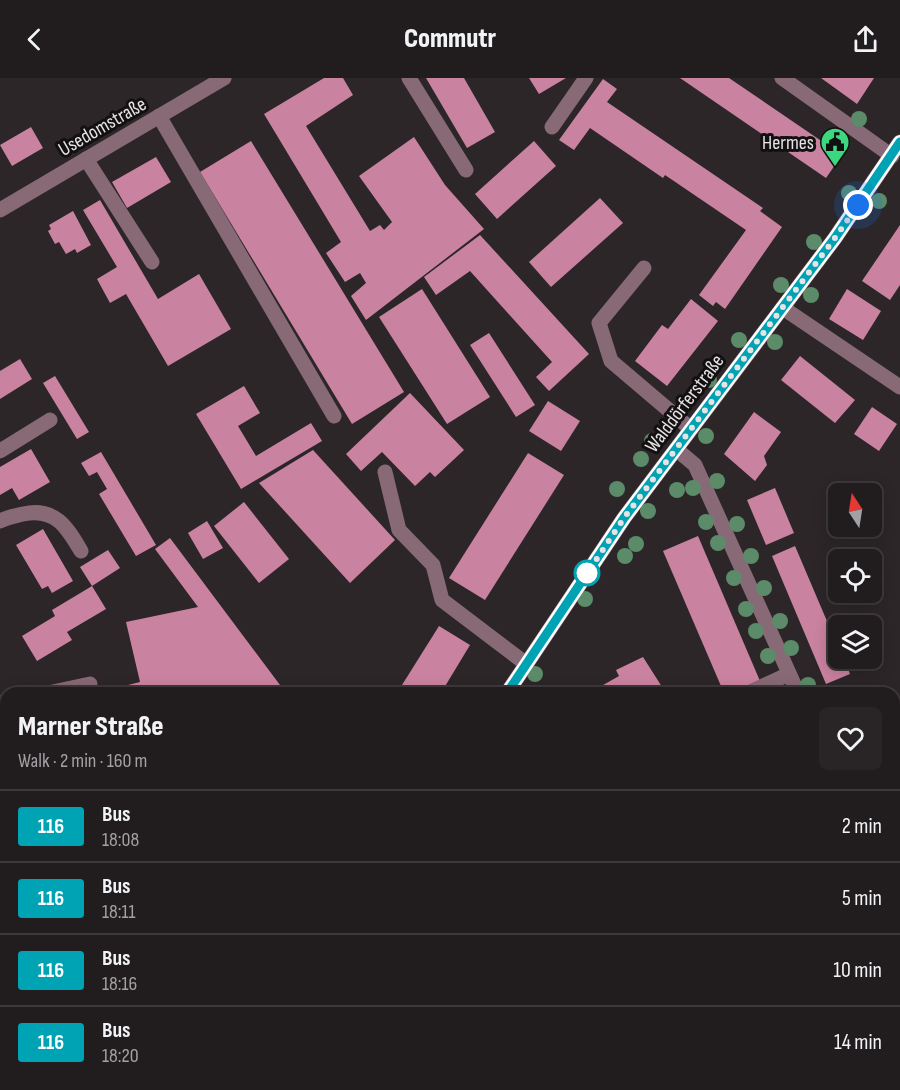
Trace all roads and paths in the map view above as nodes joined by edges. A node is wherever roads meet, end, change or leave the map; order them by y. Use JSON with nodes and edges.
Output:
{"nodes":[{"id":1,"x":224,"y":78,"type":"edge"},
{"id":2,"x":409,"y":78,"type":"edge"},
{"id":3,"x":586,"y":78,"type":"edge"},
{"id":4,"x":782,"y":78,"type":"edge"},
{"id":5,"x":159,"y":116,"type":"junction"},
{"id":6,"x":552,"y":127,"type":"dead end"},
{"id":7,"x":900,"y":142,"type":"edge"},
{"id":8,"x":892,"y":156,"type":"junction"},
{"id":9,"x":86,"y":159,"type":"junction"},
{"id":10,"x":466,"y":170,"type":"dead end"},
{"id":11,"x":0,"y":210,"type":"edge"},
{"id":12,"x":152,"y":262,"type":"dead end"},
{"id":13,"x":644,"y":268,"type":"dead end"},
{"id":14,"x":783,"y":308,"type":"junction"},
{"id":15,"x":900,"y":387,"type":"edge"},
{"id":16,"x":334,"y":416,"type":"dead end"},
{"id":17,"x":50,"y":420,"type":"dead end"},
{"id":18,"x":691,"y":429,"type":"junction"},
{"id":19,"x":676,"y":449,"type":"junction"},
{"id":20,"x":0,"y":451,"type":"edge"},
{"id":21,"x":385,"y":472,"type":"dead end"},
{"id":22,"x":0,"y":521,"type":"edge"},
{"id":23,"x":81,"y":551,"type":"dead end"},
{"id":24,"x":525,"y":663,"type":"junction"},
{"id":25,"x":789,"y":674,"type":"junction"},
{"id":26,"x":90,"y":684,"type":"dead end"},
{"id":27,"x":76,"y":687,"type":"edge"},
{"id":28,"x":511,"y":687,"type":"edge"},
{"id":29,"x":761,"y":687,"type":"edge"},
{"id":30,"x":795,"y":687,"type":"edge"}],
"edges":[{"from":1,"to":5,"type":"street","name":"Usedomstraße"},
{"from":2,"to":10,"type":"street"},
{"from":3,"to":6,"type":"street"},
{"from":4,"to":8,"type":"street"},
{"from":5,"to":9,"type":"street","name":"Usedomstraße"},
{"from":5,"to":16,"type":"street"},
{"from":7,"to":8,"type":"street","name":"Walddörferstraße"},
{"from":8,"to":14,"type":"street","name":"Walddörferstraße"},
{"from":9,"to":11,"type":"street","name":"Usedomstraße"},
{"from":9,"to":12,"type":"street"},
{"from":13,"to":18,"type":"street"},
{"from":14,"to":15,"type":"street"},
{"from":14,"to":18,"type":"street","name":"Walddörferstraße"},
{"from":17,"to":20,"type":"street"},
{"from":18,"to":19,"type":"street","name":"Walddörferstraße"},
{"from":19,"to":24,"type":"street","name":"Walddörferstraße"},
{"from":19,"to":25,"type":"street"},
{"from":21,"to":24,"type":"street"},
{"from":22,"to":23,"type":"street"},
{"from":24,"to":28,"type":"street","name":"Walddörferstraße"},
{"from":25,"to":29,"type":"street"},
{"from":25,"to":30,"type":"street"},
{"from":26,"to":27,"type":"street"}]}
